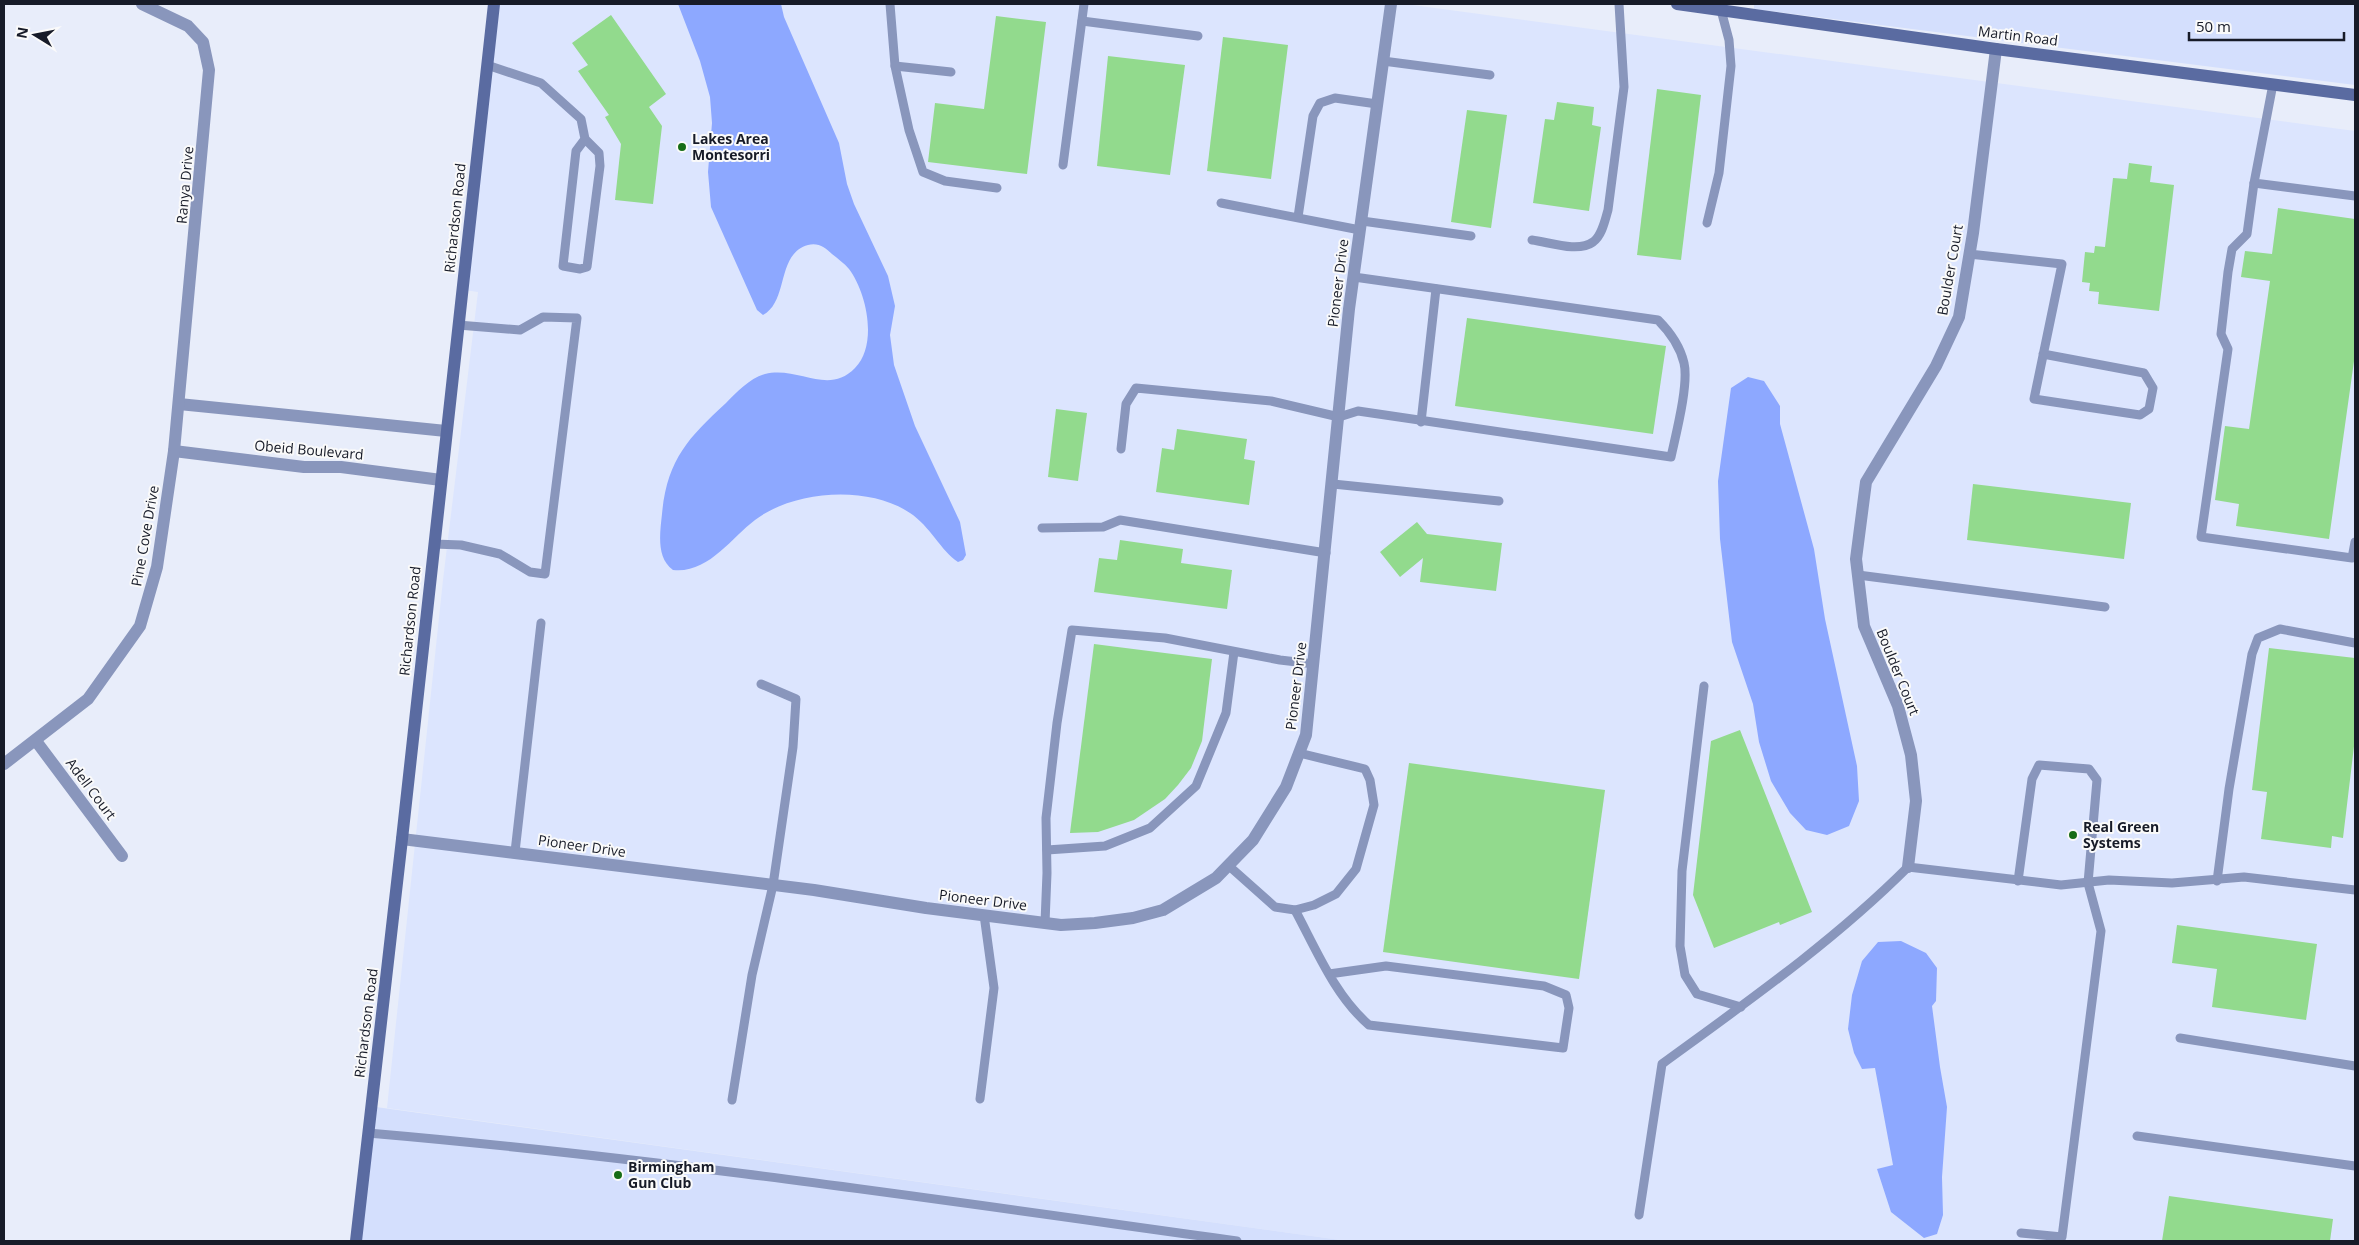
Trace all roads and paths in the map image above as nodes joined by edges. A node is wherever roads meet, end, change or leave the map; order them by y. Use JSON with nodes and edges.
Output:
{"nodes":[{"id":1,"x":142,"y":4,"type":"edge"},
{"id":2,"x":494,"y":4,"type":"edge"},
{"id":3,"x":890,"y":4,"type":"edge"},
{"id":4,"x":1084,"y":4,"type":"edge"},
{"id":5,"x":1391,"y":4,"type":"edge"},
{"id":6,"x":1619,"y":4,"type":"edge"},
{"id":7,"x":1677,"y":4,"type":"edge"},
{"id":8,"x":1721,"y":10,"type":"junction"},
{"id":9,"x":1082,"y":20,"type":"junction"},
{"id":10,"x":1198,"y":36,"type":"dead end"},
{"id":11,"x":1996,"y":49,"type":"junction"},
{"id":12,"x":1383,"y":61,"type":"junction"},
{"id":13,"x":487,"y":65,"type":"junction"},
{"id":14,"x":895,"y":66,"type":"junction"},
{"id":15,"x":951,"y":72,"type":"dead end"},
{"id":16,"x":1490,"y":75,"type":"dead end"},
{"id":17,"x":2273,"y":84,"type":"junction"},
{"id":18,"x":2355,"y":95,"type":"edge"},
{"id":19,"x":1377,"y":104,"type":"junction"},
{"id":20,"x":585,"y":139,"type":"junction"},
{"id":21,"x":1063,"y":165,"type":"dead end"},
{"id":22,"x":2254,"y":183,"type":"junction"},
{"id":23,"x":997,"y":188,"type":"dead end"},
{"id":24,"x":2355,"y":196,"type":"edge"},
{"id":25,"x":1221,"y":203,"type":"dead end"},
{"id":26,"x":1298,"y":217,"type":"junction"},
{"id":27,"x":1707,"y":223,"type":"dead end"},
{"id":28,"x":1361,"y":225,"type":"junction"},
{"id":29,"x":1471,"y":236,"type":"dead end"},
{"id":30,"x":1532,"y":240,"type":"dead end"},
{"id":31,"x":1970,"y":254,"type":"junction"},
{"id":32,"x":1354,"y":278,"type":"junction"},
{"id":33,"x":1436,"y":289,"type":"junction"},
{"id":34,"x":458,"y":325,"type":"junction"},
{"id":35,"x":2043,"y":354,"type":"junction"},
{"id":36,"x":179,"y":404,"type":"junction"},
{"id":37,"x":1339,"y":417,"type":"junction"},
{"id":38,"x":1421,"y":422,"type":"junction"},
{"id":39,"x":446,"y":431,"type":"junction"},
{"id":40,"x":1121,"y":449,"type":"dead end"},
{"id":41,"x":174,"y":451,"type":"junction"},
{"id":42,"x":441,"y":480,"type":"junction"},
{"id":43,"x":1332,"y":484,"type":"junction"},
{"id":44,"x":1499,"y":501,"type":"dead end"},
{"id":45,"x":1042,"y":528,"type":"dead end"},
{"id":46,"x":2355,"y":542,"type":"edge"},
{"id":47,"x":434,"y":544,"type":"junction"},
{"id":48,"x":1326,"y":553,"type":"junction"},
{"id":49,"x":1858,"y":575,"type":"junction"},
{"id":50,"x":2104,"y":607,"type":"dead end"},
{"id":51,"x":541,"y":622,"type":"dead end"},
{"id":52,"x":2355,"y":642,"type":"edge"},
{"id":53,"x":1234,"y":652,"type":"junction"},
{"id":54,"x":1314,"y":664,"type":"junction"},
{"id":55,"x":761,"y":684,"type":"dead end"},
{"id":56,"x":1704,"y":686,"type":"dead end"},
{"id":57,"x":36,"y":741,"type":"junction"},
{"id":58,"x":1300,"y":753,"type":"junction"},
{"id":59,"x":4,"y":764,"type":"edge"},
{"id":60,"x":402,"y":839,"type":"junction"},
{"id":61,"x":1047,"y":850,"type":"junction"},
{"id":62,"x":514,"y":852,"type":"junction"},
{"id":63,"x":122,"y":856,"type":"dead end"},
{"id":64,"x":1228,"y":866,"type":"junction"},
{"id":65,"x":1908,"y":867,"type":"junction"},
{"id":66,"x":2018,"y":881,"type":"junction"},
{"id":67,"x":2217,"y":881,"type":"junction"},
{"id":68,"x":2088,"y":883,"type":"junction"},
{"id":69,"x":773,"y":885,"type":"junction"},
{"id":70,"x":2355,"y":890,"type":"edge"},
{"id":71,"x":1295,"y":910,"type":"junction"},
{"id":72,"x":984,"y":915,"type":"junction"},
{"id":73,"x":1045,"y":923,"type":"junction"},
{"id":74,"x":1329,"y":974,"type":"junction"},
{"id":75,"x":1741,"y":1006,"type":"junction"},
{"id":76,"x":2180,"y":1038,"type":"dead end"},
{"id":77,"x":2355,"y":1066,"type":"edge"},
{"id":78,"x":980,"y":1099,"type":"dead end"},
{"id":79,"x":732,"y":1100,"type":"dead end"},
{"id":80,"x":368,"y":1133,"type":"junction"},
{"id":81,"x":2137,"y":1136,"type":"dead end"},
{"id":82,"x":2355,"y":1166,"type":"edge"},
{"id":83,"x":1640,"y":1215,"type":"dead end"},
{"id":84,"x":2021,"y":1232,"type":"dead end"},
{"id":85,"x":356,"y":1241,"type":"edge"},
{"id":86,"x":1237,"y":1241,"type":"edge"}],
"edges":[{"from":1,"to":36,"type":"street","name":"Ranya Drive"},
{"from":2,"to":13,"type":"street","name":"Richardson Road"},
{"from":3,"to":14,"type":"lane"},
{"from":4,"to":9,"type":"lane"},
{"from":5,"to":12,"type":"street","name":"Pioneer Drive"},
{"from":6,"to":30,"type":"lane"},
{"from":7,"to":8,"type":"street","name":"Martin Road"},
{"from":8,"to":11,"type":"street","name":"Martin Road"},
{"from":8,"to":27,"type":"lane"},
{"from":9,"to":10,"type":"lane"},
{"from":9,"to":21,"type":"lane"},
{"from":11,"to":17,"type":"street","name":"Martin Road"},
{"from":11,"to":31,"type":"street","name":"Boulder Court"},
{"from":12,"to":16,"type":"lane"},
{"from":12,"to":19,"type":"street","name":"Pioneer Drive"},
{"from":13,"to":20,"type":"lane"},
{"from":13,"to":34,"type":"street","name":"Richardson Road"},
{"from":14,"to":15,"type":"lane"},
{"from":14,"to":23,"type":"lane"},
{"from":17,"to":18,"type":"street","name":"Martin Road"},
{"from":17,"to":22,"type":"lane"},
{"from":19,"to":26,"type":"lane"},
{"from":19,"to":28,"type":"street","name":"Pioneer Drive"},
{"from":20,"to":20,"type":"lane"},
{"from":22,"to":24,"type":"lane"},
{"from":22,"to":46,"type":"lane"},
{"from":25,"to":26,"type":"lane"},
{"from":26,"to":28,"type":"lane"},
{"from":28,"to":29,"type":"lane"},
{"from":28,"to":32,"type":"street","name":"Pioneer Drive"},
{"from":31,"to":35,"type":"lane"},
{"from":31,"to":49,"type":"street","name":"Boulder Court"},
{"from":32,"to":33,"type":"lane"},
{"from":32,"to":37,"type":"street","name":"Pioneer Drive"},
{"from":33,"to":38,"type":"lane"},
{"from":33,"to":38,"type":"lane"},
{"from":34,"to":39,"type":"street","name":"Richardson Road"},
{"from":34,"to":47,"type":"lane"},
{"from":35,"to":35,"type":"lane"},
{"from":36,"to":39,"type":"street"},
{"from":36,"to":41,"type":"street","name":"Pine Cove Drive"},
{"from":37,"to":38,"type":"lane"},
{"from":37,"to":40,"type":"lane"},
{"from":37,"to":43,"type":"street","name":"Pioneer Drive"},
{"from":39,"to":42,"type":"street","name":"Richardson Road"},
{"from":41,"to":42,"type":"street","name":"Obeid Boulevard"},
{"from":41,"to":57,"type":"street","name":"Pine Cove Drive"},
{"from":42,"to":47,"type":"street","name":"Richardson Road"},
{"from":43,"to":44,"type":"lane"},
{"from":43,"to":48,"type":"street","name":"Pioneer Drive"},
{"from":45,"to":48,"type":"lane"},
{"from":47,"to":60,"type":"street","name":"Richardson Road"},
{"from":48,"to":54,"type":"street","name":"Pioneer Drive"},
{"from":49,"to":50,"type":"lane"},
{"from":49,"to":65,"type":"street","name":"Boulder Court"},
{"from":51,"to":62,"type":"lane"},
{"from":52,"to":67,"type":"lane"},
{"from":53,"to":54,"type":"lane"},
{"from":53,"to":61,"type":"lane"},
{"from":53,"to":61,"type":"lane"},
{"from":54,"to":58,"type":"street","name":"Pioneer Drive"},
{"from":55,"to":69,"type":"lane"},
{"from":56,"to":75,"type":"lane"},
{"from":57,"to":59,"type":"street","name":"Pine Cove Drive"},
{"from":57,"to":63,"type":"street","name":"Adell Court"},
{"from":58,"to":64,"type":"street","name":"Pioneer Drive"},
{"from":58,"to":71,"type":"lane"},
{"from":60,"to":62,"type":"street","name":"Pioneer Drive"},
{"from":60,"to":80,"type":"street","name":"Richardson Road"},
{"from":61,"to":73,"type":"lane"},
{"from":62,"to":69,"type":"street","name":"Pioneer Drive"},
{"from":64,"to":71,"type":"lane"},
{"from":64,"to":73,"type":"street","name":"Pioneer Drive"},
{"from":65,"to":66,"type":"lane"},
{"from":65,"to":75,"type":"lane"},
{"from":66,"to":68,"type":"lane"},
{"from":66,"to":68,"type":"lane"},
{"from":67,"to":68,"type":"lane"},
{"from":67,"to":70,"type":"lane"},
{"from":68,"to":84,"type":"lane"},
{"from":69,"to":72,"type":"street","name":"Pioneer Drive"},
{"from":69,"to":79,"type":"lane"},
{"from":71,"to":74,"type":"lane"},
{"from":72,"to":73,"type":"street","name":"Pioneer Drive"},
{"from":72,"to":78,"type":"lane"},
{"from":74,"to":74,"type":"lane"},
{"from":75,"to":83,"type":"lane"},
{"from":76,"to":77,"type":"lane"},
{"from":80,"to":85,"type":"street","name":"Richardson Road"},
{"from":80,"to":86,"type":"lane"},
{"from":81,"to":82,"type":"lane"}]}
